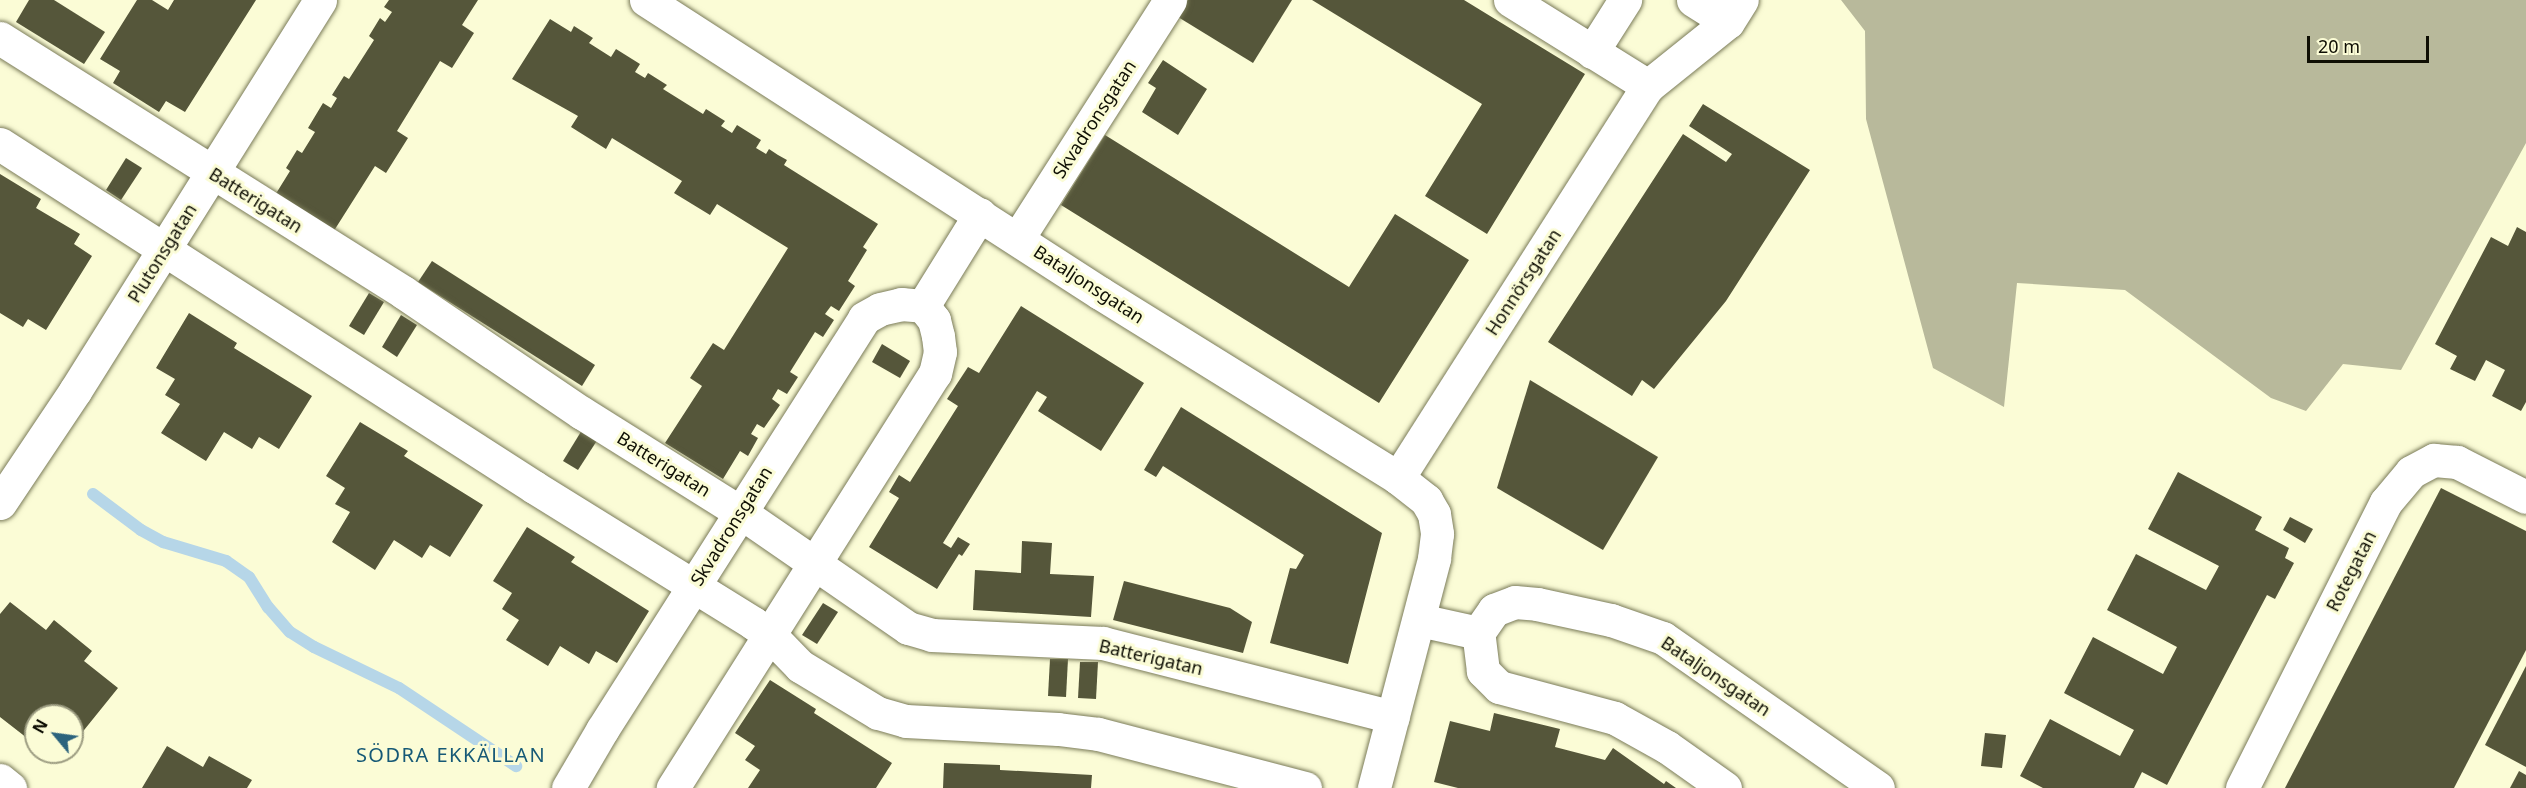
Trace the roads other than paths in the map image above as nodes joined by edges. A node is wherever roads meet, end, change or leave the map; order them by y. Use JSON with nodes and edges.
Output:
{"nodes":[{"id":1,"x":320,"y":0,"type":"edge"},
{"id":2,"x":646,"y":0,"type":"edge"},
{"id":3,"x":1170,"y":0,"type":"edge"},
{"id":4,"x":1510,"y":0,"type":"edge"},
{"id":5,"x":1625,"y":0,"type":"edge"},
{"id":6,"x":1692,"y":0,"type":"edge"},
{"id":7,"x":1735,"y":11,"type":"edge"},
{"id":8,"x":0,"y":38,"type":"edge"},
{"id":9,"x":1592,"y":52,"type":"junction"},
{"id":10,"x":1648,"y":86,"type":"junction"},
{"id":11,"x":0,"y":144,"type":"edge"},
{"id":12,"x":213,"y":172,"type":"junction"},
{"id":13,"x":980,"y":214,"type":"junction"},
{"id":14,"x":1018,"y":238,"type":"junction"},
{"id":15,"x":163,"y":250,"type":"junction"},
{"id":16,"x":923,"y":306,"type":"junction"},
{"id":17,"x":1398,"y":478,"type":"junction"},
{"id":18,"x":2526,"y":497,"type":"edge"},
{"id":19,"x":0,"y":503,"type":"edge"},
{"id":20,"x":740,"y":512,"type":"junction"},
{"id":21,"x":815,"y":566,"type":"junction"},
{"id":22,"x":693,"y":586,"type":"junction"},
{"id":23,"x":1419,"y":620,"type":"junction"},
{"id":24,"x":1478,"y":633,"type":"junction"},
{"id":25,"x":769,"y":634,"type":"junction"},
{"id":26,"x":1393,"y":717,"type":"junction"},
{"id":27,"x":0,"y":780,"type":"edge"},
{"id":28,"x":10,"y":788,"type":"edge"},
{"id":29,"x":568,"y":788,"type":"edge"},
{"id":30,"x":674,"y":788,"type":"edge"},
{"id":31,"x":1305,"y":788,"type":"edge"},
{"id":32,"x":1374,"y":788,"type":"edge"},
{"id":33,"x":1725,"y":788,"type":"edge"},
{"id":34,"x":1878,"y":788,"type":"edge"},
{"id":35,"x":2242,"y":788,"type":"edge"}],
"edges":[{"from":1,"to":12,"type":"street","name":"Plutonsgatan"},
{"from":2,"to":13,"type":"street","name":"Bataljonsgatan"},
{"from":3,"to":14,"type":"street","name":"Skvadronsgatan"},
{"from":4,"to":9,"type":"street"},
{"from":5,"to":9,"type":"street"},
{"from":6,"to":7,"type":"street","name":"Honnörsgatan"},
{"from":7,"to":10,"type":"street","name":"Honnörsgatan"},
{"from":8,"to":12,"type":"street","name":"Batterigatan"},
{"from":9,"to":10,"type":"street"},
{"from":10,"to":17,"type":"street","name":"Honnörsgatan"},
{"from":11,"to":15,"type":"street"},
{"from":12,"to":15,"type":"street","name":"Plutonsgatan"},
{"from":12,"to":20,"type":"street","name":"Batterigatan"},
{"from":13,"to":14,"type":"street","name":"Bataljonsgatan"},
{"from":13,"to":16,"type":"street"},
{"from":14,"to":17,"type":"street","name":"Bataljonsgatan"},
{"from":15,"to":19,"type":"street","name":"Plutonsgatan"},
{"from":15,"to":22,"type":"street"},
{"from":16,"to":20,"type":"street","name":"Skvadronsgatan"},
{"from":16,"to":21,"type":"street"},
{"from":17,"to":23,"type":"street","name":"Bataljonsgatan"},
{"from":18,"to":35,"type":"street","name":"Rotegatan"},
{"from":20,"to":21,"type":"street","name":"Batterigatan"},
{"from":20,"to":22,"type":"street","name":"Skvadronsgatan"},
{"from":21,"to":25,"type":"street"},
{"from":21,"to":26,"type":"street","name":"Batterigatan"},
{"from":22,"to":25,"type":"street"},
{"from":22,"to":29,"type":"street","name":"Skvadronsgatan"},
{"from":23,"to":24,"type":"street"},
{"from":23,"to":26,"type":"street","name":"Bataljonsgatan"},
{"from":24,"to":33,"type":"street"},
{"from":24,"to":34,"type":"street","name":"Bataljonsgatan"},
{"from":25,"to":30,"type":"street"},
{"from":25,"to":31,"type":"street"},
{"from":26,"to":32,"type":"street","name":"Bataljonsgatan"},
{"from":27,"to":28,"type":"street"}]}
